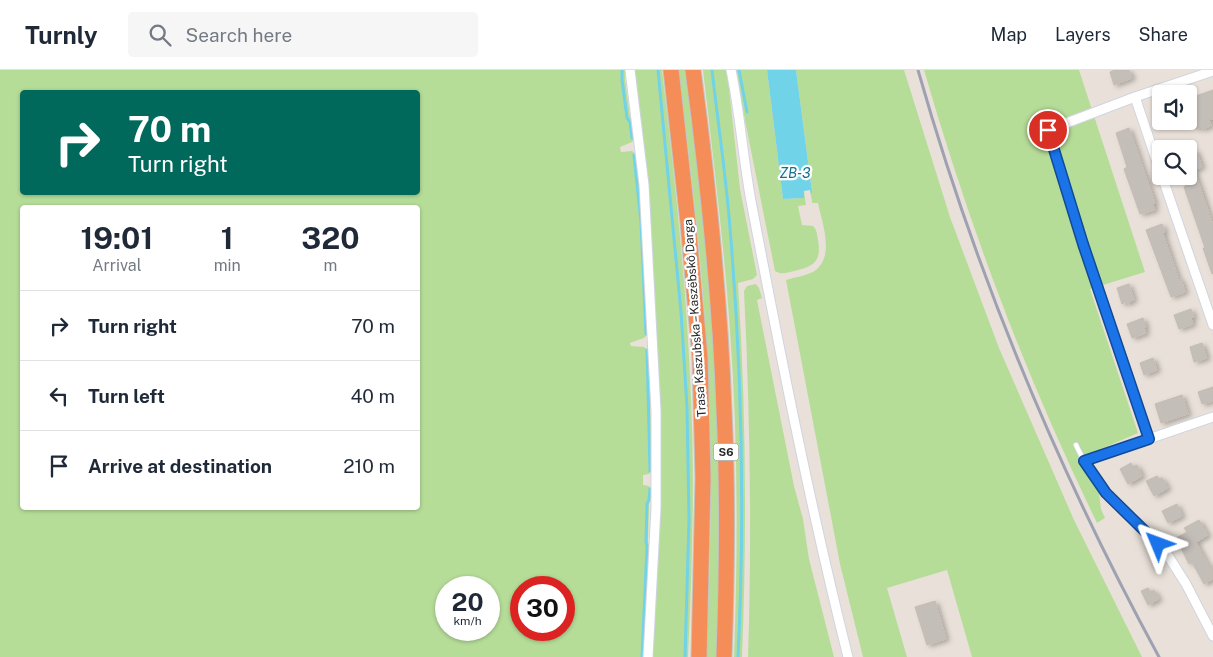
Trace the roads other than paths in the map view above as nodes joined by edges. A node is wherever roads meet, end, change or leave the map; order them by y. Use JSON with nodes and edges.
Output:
{"nodes":[{"id":1,"x":630,"y":70,"type":"edge"},
{"id":2,"x":671,"y":70,"type":"edge"},
{"id":3,"x":693,"y":70,"type":"edge"},
{"id":4,"x":731,"y":70,"type":"edge"},
{"id":5,"x":1213,"y":71,"type":"edge"},
{"id":6,"x":1135,"y":97,"type":"junction"},
{"id":7,"x":1152,"y":146,"type":"edge"},
{"id":8,"x":1165,"y":185,"type":"edge"},
{"id":9,"x":1213,"y":326,"type":"edge"},
{"id":10,"x":1213,"y":417,"type":"edge"},
{"id":11,"x":1149,"y":439,"type":"junction"},
{"id":12,"x":1076,"y":445,"type":"dead end"},
{"id":13,"x":1084,"y":461,"type":"junction"},
{"id":14,"x":1213,"y":636,"type":"edge"},
{"id":15,"x":648,"y":657,"type":"edge"},
{"id":16,"x":699,"y":657,"type":"edge"},
{"id":17,"x":724,"y":657,"type":"edge"},
{"id":18,"x":848,"y":657,"type":"edge"}],
"edges":[{"from":1,"to":15,"type":"street"},
{"from":2,"to":16,"type":"highway","name":"Trasa Kaszubska – Kaszëbskô Darga","number":"S6"},
{"from":3,"to":17,"type":"highway","name":"Trasa Kaszubska – Kaszëbskô Darga","number":"S6"},
{"from":4,"to":18,"type":"street"},
{"from":5,"to":6,"type":"street"},
{"from":6,"to":7,"type":"street"},
{"from":6,"to":11,"type":"street"},
{"from":8,"to":9,"type":"street"},
{"from":10,"to":11,"type":"street"},
{"from":11,"to":13,"type":"street"},
{"from":12,"to":13,"type":"lane"},
{"from":13,"to":14,"type":"street"}]}
